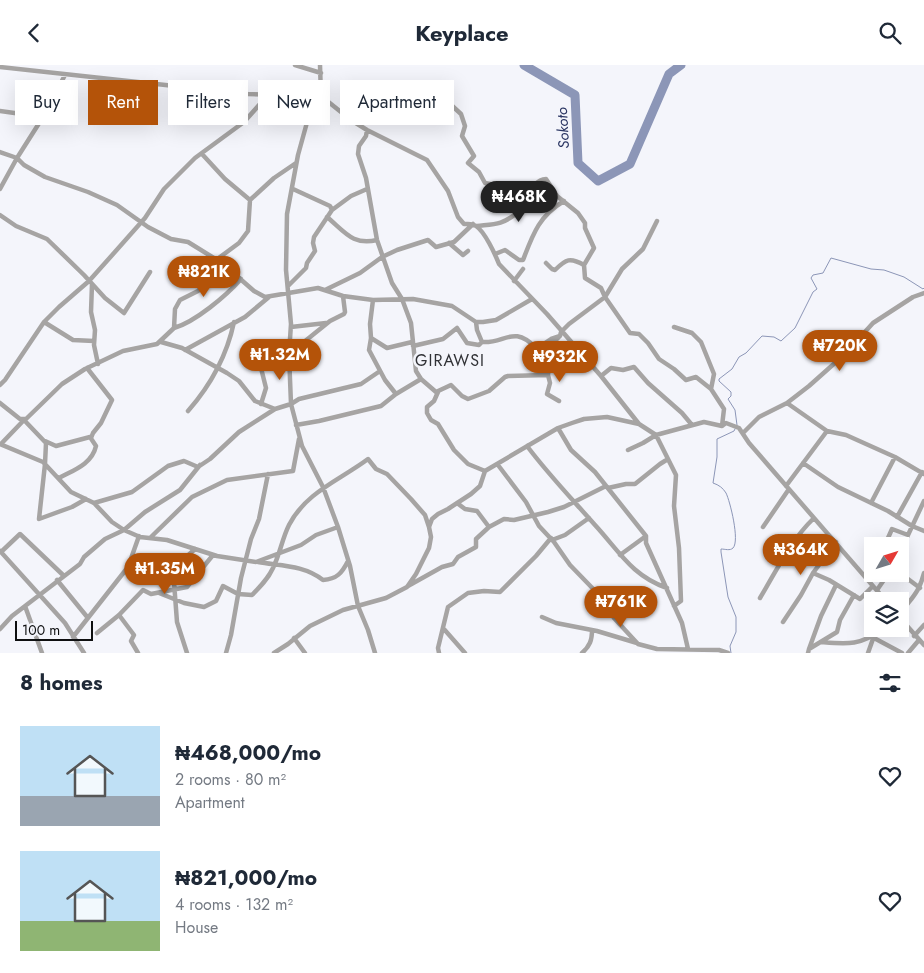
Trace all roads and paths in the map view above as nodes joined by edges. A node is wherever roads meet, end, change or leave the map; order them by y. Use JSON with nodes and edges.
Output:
{"nodes":[{"id":1,"x":295,"y":65,"type":"edge"},
{"id":2,"x":320,"y":65,"type":"edge"},
{"id":3,"x":0,"y":67,"type":"edge"},
{"id":4,"x":321,"y":73,"type":"junction"},
{"id":5,"x":65,"y":75,"type":"junction"},
{"id":6,"x":62,"y":80,"type":"edge"},
{"id":7,"x":321,"y":80,"type":"edge"},
{"id":8,"x":258,"y":94,"type":"edge"},
{"id":9,"x":330,"y":103,"type":"edge"},
{"id":10,"x":258,"y":107,"type":"edge"},
{"id":11,"x":454,"y":108,"type":"edge"},
{"id":12,"x":0,"y":111,"type":"edge"},
{"id":13,"x":15,"y":113,"type":"edge"},
{"id":14,"x":38,"y":125,"type":"edge"},
{"id":15,"x":306,"y":125,"type":"edge"},
{"id":16,"x":368,"y":130,"type":"junction"},
{"id":17,"x":0,"y":152,"type":"edge"},
{"id":18,"x":202,"y":154,"type":"junction"},
{"id":19,"x":17,"y":157,"type":"junction"},
{"id":20,"x":296,"y":163,"type":"junction"},
{"id":21,"x":0,"y":189,"type":"edge"},
{"id":22,"x":293,"y":189,"type":"junction"},
{"id":23,"x":367,"y":189,"type":"junction"},
{"id":24,"x":528,"y":194,"type":"junction"},
{"id":25,"x":250,"y":200,"type":"junction"},
{"id":26,"x":564,"y":201,"type":"junction"},
{"id":27,"x":332,"y":210,"type":"junction"},
{"id":28,"x":0,"y":215,"type":"edge"},
{"id":29,"x":327,"y":217,"type":"junction"},
{"id":30,"x":657,"y":221,"type":"dead end"},
{"id":31,"x":141,"y":222,"type":"junction"},
{"id":32,"x":475,"y":225,"type":"junction"},
{"id":33,"x":377,"y":240,"type":"junction"},
{"id":34,"x":449,"y":243,"type":"junction"},
{"id":35,"x":468,"y":251,"type":"dead end"},
{"id":36,"x":495,"y":254,"type":"junction"},
{"id":37,"x":382,"y":257,"type":"junction"},
{"id":38,"x":218,"y":260,"type":"junction"},
{"id":39,"x":546,"y":263,"type":"dead end"},
{"id":40,"x":584,"y":265,"type":"junction"},
{"id":41,"x":523,"y":269,"type":"dead end"},
{"id":42,"x":150,"y":272,"type":"dead end"},
{"id":43,"x":241,"y":279,"type":"junction"},
{"id":44,"x":514,"y":281,"type":"junction"},
{"id":45,"x":91,"y":282,"type":"junction"},
{"id":46,"x":288,"y":286,"type":"junction"},
{"id":47,"x":324,"y":290,"type":"junction"},
{"id":48,"x":288,"y":293,"type":"junction"},
{"id":49,"x":924,"y":293,"type":"edge"},
{"id":50,"x":343,"y":295,"type":"junction"},
{"id":51,"x":270,"y":296,"type":"junction"},
{"id":52,"x":605,"y":297,"type":"junction"},
{"id":53,"x":402,"y":299,"type":"junction"},
{"id":54,"x":532,"y":299,"type":"junction"},
{"id":55,"x":372,"y":300,"type":"junction"},
{"id":56,"x":476,"y":322,"type":"junction"},
{"id":57,"x":44,"y":323,"type":"junction"},
{"id":58,"x":234,"y":323,"type":"junction"},
{"id":59,"x":327,"y":323,"type":"junction"},
{"id":60,"x":291,"y":327,"type":"junction"},
{"id":61,"x":674,"y":327,"type":"dead end"},
{"id":62,"x":174,"y":328,"type":"junction"},
{"id":63,"x":560,"y":334,"type":"junction"},
{"id":64,"x":371,"y":338,"type":"junction"},
{"id":65,"x":94,"y":341,"type":"junction"},
{"id":66,"x":161,"y":342,"type":"junction"},
{"id":67,"x":482,"y":342,"type":"junction"},
{"id":68,"x":412,"y":344,"type":"junction"},
{"id":69,"x":185,"y":350,"type":"junction"},
{"id":70,"x":289,"y":354,"type":"junction"},
{"id":71,"x":260,"y":360,"type":"dead end"},
{"id":72,"x":98,"y":364,"type":"junction"},
{"id":73,"x":217,"y":367,"type":"junction"},
{"id":74,"x":87,"y":369,"type":"junction"},
{"id":75,"x":380,"y":371,"type":"junction"},
{"id":76,"x":548,"y":375,"type":"junction"},
{"id":77,"x":601,"y":376,"type":"junction"},
{"id":78,"x":420,"y":379,"type":"junction"},
{"id":79,"x":0,"y":385,"type":"edge"},
{"id":80,"x":711,"y":389,"type":"junction"},
{"id":81,"x":438,"y":392,"type":"junction"},
{"id":82,"x":396,"y":393,"type":"junction"},
{"id":83,"x":558,"y":401,"type":"dead end"},
{"id":84,"x":0,"y":403,"type":"edge"},
{"id":85,"x":787,"y":403,"type":"junction"},
{"id":86,"x":261,"y":404,"type":"junction"},
{"id":87,"x":290,"y":404,"type":"junction"},
{"id":88,"x":275,"y":409,"type":"junction"},
{"id":89,"x":188,"y":411,"type":"dead end"},
{"id":90,"x":24,"y":419,"type":"junction"},
{"id":91,"x":639,"y":424,"type":"junction"},
{"id":92,"x":296,"y":425,"type":"junction"},
{"id":93,"x":692,"y":425,"type":"junction"},
{"id":94,"x":722,"y":426,"type":"junction"},
{"id":95,"x":558,"y":427,"type":"junction"},
{"id":96,"x":827,"y":431,"type":"junction"},
{"id":97,"x":743,"y":433,"type":"junction"},
{"id":98,"x":656,"y":435,"type":"junction"},
{"id":99,"x":299,"y":437,"type":"junction"},
{"id":100,"x":91,"y":438,"type":"junction"},
{"id":101,"x":45,"y":441,"type":"junction"},
{"id":102,"x":0,"y":444,"type":"edge"},
{"id":103,"x":527,"y":446,"type":"junction"},
{"id":104,"x":628,"y":450,"type":"dead end"},
{"id":105,"x":895,"y":457,"type":"junction"},
{"id":106,"x":668,"y":459,"type":"junction"},
{"id":107,"x":803,"y":463,"type":"junction"},
{"id":108,"x":45,"y":464,"type":"junction"},
{"id":109,"x":200,"y":465,"type":"junction"},
{"id":110,"x":498,"y":465,"type":"junction"},
{"id":111,"x":485,"y":471,"type":"junction"},
{"id":112,"x":923,"y":473,"type":"edge"},
{"id":113,"x":268,"y":474,"type":"junction"},
{"id":114,"x":59,"y":478,"type":"junction"},
{"id":115,"x":323,"y":487,"type":"junction"},
{"id":116,"x":607,"y":487,"type":"junction"},
{"id":117,"x":787,"y":487,"type":"junction"},
{"id":118,"x":86,"y":499,"type":"junction"},
{"id":119,"x":573,"y":501,"type":"junction"},
{"id":120,"x":924,"y":501,"type":"edge"},
{"id":121,"x":94,"y":503,"type":"junction"},
{"id":122,"x":457,"y":503,"type":"junction"},
{"id":123,"x":871,"y":503,"type":"junction"},
{"id":124,"x":533,"y":515,"type":"junction"},
{"id":125,"x":896,"y":517,"type":"junction"},
{"id":126,"x":814,"y":518,"type":"junction"},
{"id":127,"x":589,"y":519,"type":"junction"},
{"id":128,"x":912,"y":526,"type":"junction"},
{"id":129,"x":338,"y":527,"type":"junction"},
{"id":130,"x":429,"y":527,"type":"junction"},
{"id":131,"x":489,"y":527,"type":"junction"},
{"id":132,"x":763,"y":527,"type":"dead end"},
{"id":133,"x":124,"y":530,"type":"junction"},
{"id":134,"x":924,"y":531,"type":"edge"},
{"id":135,"x":908,"y":535,"type":"joint"},
{"id":136,"x":139,"y":536,"type":"junction"},
{"id":137,"x":646,"y":537,"type":"junction"},
{"id":138,"x":888,"y":537,"type":"edge"},
{"id":139,"x":150,"y":538,"type":"junction"},
{"id":140,"x":552,"y":539,"type":"junction"},
{"id":141,"x":836,"y":542,"type":"junction"},
{"id":142,"x":195,"y":549,"type":"junction"},
{"id":143,"x":0,"y":551,"type":"edge"},
{"id":144,"x":278,"y":554,"type":"junction"},
{"id":145,"x":213,"y":555,"type":"junction"},
{"id":146,"x":620,"y":555,"type":"junction"},
{"id":147,"x":348,"y":561,"type":"junction"},
{"id":148,"x":246,"y":562,"type":"junction"},
{"id":149,"x":257,"y":562,"type":"junction"},
{"id":150,"x":274,"y":565,"type":"junction"},
{"id":151,"x":813,"y":573,"type":"junction"},
{"id":152,"x":924,"y":573,"type":"edge"},
{"id":153,"x":63,"y":575,"type":"junction"},
{"id":154,"x":909,"y":579,"type":"edge"},
{"id":155,"x":57,"y":580,"type":"junction"},
{"id":156,"x":882,"y":583,"type":"edge"},
{"id":157,"x":836,"y":585,"type":"junction"},
{"id":158,"x":873,"y":586,"type":"junction"},
{"id":159,"x":408,"y":587,"type":"junction"},
{"id":160,"x":920,"y":587,"type":"junction"},
{"id":161,"x":667,"y":588,"type":"junction"},
{"id":162,"x":175,"y":589,"type":"junction"},
{"id":163,"x":877,"y":590,"type":"joint"},
{"id":164,"x":159,"y":593,"type":"junction"},
{"id":165,"x":238,"y":594,"type":"junction"},
{"id":166,"x":40,"y":595,"type":"junction"},
{"id":167,"x":854,"y":595,"type":"junction"},
{"id":168,"x":760,"y":598,"type":"dead end"},
{"id":169,"x":176,"y":599,"type":"junction"},
{"id":170,"x":909,"y":603,"type":"edge"},
{"id":171,"x":26,"y":606,"type":"junction"},
{"id":172,"x":358,"y":606,"type":"junction"},
{"id":173,"x":674,"y":606,"type":"junction"},
{"id":174,"x":120,"y":615,"type":"junction"},
{"id":175,"x":542,"y":617,"type":"dead end"},
{"id":176,"x":88,"y":618,"type":"junction"},
{"id":177,"x":783,"y":622,"type":"dead end"},
{"id":178,"x":924,"y":625,"type":"edge"},
{"id":179,"x":1,"y":626,"type":"edge"},
{"id":180,"x":443,"y":628,"type":"junction"},
{"id":181,"x":909,"y":629,"type":"edge"},
{"id":182,"x":592,"y":630,"type":"junction"},
{"id":183,"x":97,"y":633,"type":"dead end"},
{"id":184,"x":914,"y":636,"type":"junction"},
{"id":185,"x":74,"y":637,"type":"junction"},
{"id":186,"x":871,"y":637,"type":"edge"},
{"id":187,"x":874,"y":637,"type":"edge"},
{"id":188,"x":876,"y":637,"type":"edge"},
{"id":189,"x":294,"y":639,"type":"junction"},
{"id":190,"x":919,"y":640,"type":"junction"},
{"id":191,"x":821,"y":642,"type":"junction"},
{"id":192,"x":638,"y":644,"type":"junction"},
{"id":193,"x":924,"y":645,"type":"edge"},
{"id":194,"x":688,"y":649,"type":"junction"},
{"id":195,"x":808,"y":651,"type":"edge"},
{"id":196,"x":42,"y":653,"type":"edge"},
{"id":197,"x":84,"y":653,"type":"edge"},
{"id":198,"x":138,"y":653,"type":"edge"},
{"id":199,"x":187,"y":653,"type":"edge"},
{"id":200,"x":226,"y":653,"type":"edge"},
{"id":201,"x":274,"y":653,"type":"edge"},
{"id":202,"x":305,"y":653,"type":"edge"},
{"id":203,"x":375,"y":653,"type":"edge"},
{"id":204,"x":439,"y":653,"type":"edge"},
{"id":205,"x":465,"y":653,"type":"edge"},
{"id":206,"x":582,"y":653,"type":"edge"},
{"id":207,"x":728,"y":653,"type":"edge"},
{"id":208,"x":868,"y":653,"type":"edge"},
{"id":209,"x":902,"y":653,"type":"edge"},
{"id":210,"x":908,"y":653,"type":"edge"}],
"edges":[{"from":1,"to":4,"type":"street"},
{"from":2,"to":4,"type":"street"},
{"from":3,"to":5,"type":"street"},
{"from":4,"to":7,"type":"street"},
{"from":5,"to":6,"type":"street"},
{"from":5,"to":8,"type":"street"},
{"from":9,"to":16,"type":"street"},
{"from":10,"to":18,"type":"street"},
{"from":11,"to":24,"type":"street"},
{"from":12,"to":13,"type":"street"},
{"from":14,"to":19,"type":"street"},
{"from":15,"to":20,"type":"street"},
{"from":16,"to":23,"type":"street"},
{"from":16,"to":32,"type":"street"},
{"from":17,"to":19,"type":"street"},
{"from":18,"to":25,"type":"street"},
{"from":18,"to":31,"type":"street"},
{"from":19,"to":21,"type":"street"},
{"from":19,"to":31,"type":"street"},
{"from":20,"to":22,"type":"street"},
{"from":20,"to":25,"type":"street"},
{"from":22,"to":27,"type":"street"},
{"from":22,"to":46,"type":"street"},
{"from":23,"to":27,"type":"street"},
{"from":23,"to":33,"type":"street"},
{"from":24,"to":26,"type":"street"},
{"from":24,"to":32,"type":"street"},
{"from":25,"to":38,"type":"street"},
{"from":26,"to":36,"type":"street"},
{"from":26,"to":40,"type":"street"},
{"from":27,"to":29,"type":"street"},
{"from":28,"to":45,"type":"street"},
{"from":29,"to":33,"type":"street"},
{"from":29,"to":46,"type":"street"},
{"from":30,"to":52,"type":"street"},
{"from":31,"to":38,"type":"street"},
{"from":31,"to":45,"type":"street"},
{"from":32,"to":34,"type":"street"},
{"from":32,"to":36,"type":"street"},
{"from":33,"to":37,"type":"street"},
{"from":34,"to":35,"type":"street"},
{"from":34,"to":37,"type":"street"},
{"from":36,"to":44,"type":"street"},
{"from":37,"to":47,"type":"street"},
{"from":37,"to":53,"type":"street"},
{"from":38,"to":43,"type":"street"},
{"from":38,"to":62,"type":"street"},
{"from":39,"to":40,"type":"street"},
{"from":40,"to":52,"type":"street"},
{"from":41,"to":44,"type":"street"},
{"from":42,"to":45,"type":"street"},
{"from":43,"to":51,"type":"street"},
{"from":43,"to":62,"type":"street"},
{"from":44,"to":54,"type":"street"},
{"from":45,"to":57,"type":"street"},
{"from":45,"to":65,"type":"street"},
{"from":46,"to":48,"type":"street"},
{"from":47,"to":48,"type":"street"},
{"from":47,"to":50,"type":"street"},
{"from":48,"to":51,"type":"street"},
{"from":48,"to":60,"type":"street"},
{"from":49,"to":85,"type":"street"},
{"from":50,"to":55,"type":"street"},
{"from":50,"to":59,"type":"street"},
{"from":51,"to":58,"type":"street"},
{"from":52,"to":63,"type":"street"},
{"from":52,"to":80,"type":"street"},
{"from":53,"to":55,"type":"street"},
{"from":53,"to":56,"type":"street"},
{"from":53,"to":68,"type":"street"},
{"from":54,"to":56,"type":"street"},
{"from":54,"to":63,"type":"street"},
{"from":55,"to":64,"type":"street"},
{"from":56,"to":67,"type":"street"},
{"from":57,"to":65,"type":"street"},
{"from":57,"to":79,"type":"street"},
{"from":58,"to":69,"type":"street"},
{"from":58,"to":73,"type":"street"},
{"from":59,"to":60,"type":"street"},
{"from":59,"to":70,"type":"street"},
{"from":60,"to":70,"type":"street"},
{"from":61,"to":80,"type":"street"},
{"from":62,"to":66,"type":"street"},
{"from":63,"to":67,"type":"street"},
{"from":63,"to":76,"type":"street"},
{"from":63,"to":77,"type":"street"},
{"from":64,"to":68,"type":"street"},
{"from":64,"to":75,"type":"street"},
{"from":65,"to":72,"type":"street"},
{"from":66,"to":69,"type":"street"},
{"from":66,"to":72,"type":"street"},
{"from":67,"to":68,"type":"street"},
{"from":68,"to":78,"type":"street"},
{"from":69,"to":73,"type":"street"},
{"from":70,"to":87,"type":"street"},
{"from":71,"to":86,"type":"street"},
{"from":72,"to":74,"type":"street"},
{"from":73,"to":86,"type":"street"},
{"from":73,"to":89,"type":"street"},
{"from":74,"to":90,"type":"street"},
{"from":74,"to":100,"type":"street"},
{"from":75,"to":82,"type":"street"},
{"from":75,"to":87,"type":"street"},
{"from":76,"to":81,"type":"street"},
{"from":76,"to":83,"type":"street"},
{"from":77,"to":91,"type":"street"},
{"from":77,"to":93,"type":"street"},
{"from":78,"to":81,"type":"street"},
{"from":78,"to":82,"type":"street"},
{"from":80,"to":94,"type":"street"},
{"from":81,"to":111,"type":"street"},
{"from":82,"to":92,"type":"street"},
{"from":84,"to":90,"type":"street"},
{"from":85,"to":96,"type":"street"},
{"from":85,"to":97,"type":"street"},
{"from":86,"to":88,"type":"street"},
{"from":87,"to":88,"type":"street"},
{"from":87,"to":92,"type":"street"},
{"from":88,"to":109,"type":"street"},
{"from":90,"to":101,"type":"street"},
{"from":90,"to":102,"type":"street"},
{"from":91,"to":95,"type":"street"},
{"from":91,"to":98,"type":"street"},
{"from":92,"to":99,"type":"street"},
{"from":93,"to":94,"type":"street"},
{"from":93,"to":98,"type":"street"},
{"from":94,"to":97,"type":"street"},
{"from":95,"to":103,"type":"street"},
{"from":95,"to":116,"type":"street"},
{"from":96,"to":105,"type":"street"},
{"from":96,"to":107,"type":"street"},
{"from":97,"to":117,"type":"street"},
{"from":98,"to":104,"type":"street"},
{"from":98,"to":106,"type":"street"},
{"from":99,"to":113,"type":"street"},
{"from":99,"to":115,"type":"street"},
{"from":100,"to":101,"type":"street"},
{"from":100,"to":114,"type":"street"},
{"from":101,"to":108,"type":"street"},
{"from":102,"to":108,"type":"street"},
{"from":103,"to":110,"type":"street"},
{"from":103,"to":119,"type":"street"},
{"from":105,"to":112,"type":"street"},
{"from":105,"to":123,"type":"street"},
{"from":106,"to":116,"type":"street"},
{"from":106,"to":173,"type":"street"},
{"from":107,"to":117,"type":"street"},
{"from":107,"to":123,"type":"street"},
{"from":108,"to":114,"type":"street"},
{"from":108,"to":118,"type":"street"},
{"from":109,"to":121,"type":"street"},
{"from":109,"to":133,"type":"street"},
{"from":110,"to":111,"type":"street"},
{"from":110,"to":124,"type":"street"},
{"from":111,"to":122,"type":"street"},
{"from":112,"to":125,"type":"street"},
{"from":113,"to":139,"type":"street"},
{"from":113,"to":148,"type":"street"},
{"from":114,"to":118,"type":"street"},
{"from":115,"to":129,"type":"street"},
{"from":115,"to":130,"type":"street"},
{"from":115,"to":144,"type":"street"},
{"from":116,"to":119,"type":"street"},
{"from":116,"to":137,"type":"street"},
{"from":117,"to":126,"type":"street"},
{"from":117,"to":132,"type":"street"},
{"from":118,"to":121,"type":"street"},
{"from":119,"to":124,"type":"street"},
{"from":119,"to":127,"type":"street"},
{"from":120,"to":128,"type":"street"},
{"from":121,"to":133,"type":"street"},
{"from":122,"to":130,"type":"street"},
{"from":122,"to":131,"type":"street"},
{"from":123,"to":125,"type":"street"},
{"from":124,"to":131,"type":"street"},
{"from":124,"to":140,"type":"street"},
{"from":125,"to":128,"type":"street"},
{"from":126,"to":141,"type":"street"},
{"from":126,"to":168,"type":"street"},
{"from":127,"to":140,"type":"street"},
{"from":127,"to":146,"type":"street"},
{"from":128,"to":134,"type":"street"},
{"from":128,"to":135,"type":"street"},
{"from":129,"to":144,"type":"street"},
{"from":129,"to":147,"type":"street"},
{"from":130,"to":159,"type":"street"},
{"from":131,"to":159,"type":"street"},
{"from":133,"to":136,"type":"street"},
{"from":133,"to":153,"type":"street"},
{"from":135,"to":138,"type":"street"},
{"from":136,"to":139,"type":"street"},
{"from":136,"to":176,"type":"street"},
{"from":137,"to":146,"type":"street"},
{"from":137,"to":161,"type":"street"},
{"from":139,"to":142,"type":"street"},
{"from":140,"to":180,"type":"street"},
{"from":140,"to":192,"type":"street"},
{"from":141,"to":151,"type":"street"},
{"from":141,"to":158,"type":"street"},
{"from":142,"to":145,"type":"street"},
{"from":142,"to":162,"type":"street"},
{"from":143,"to":153,"type":"street"},
{"from":143,"to":166,"type":"street"},
{"from":144,"to":149,"type":"street"},
{"from":144,"to":150,"type":"street"},
{"from":145,"to":148,"type":"street"},
{"from":145,"to":162,"type":"street"},
{"from":146,"to":161,"type":"street"},
{"from":147,"to":150,"type":"street"},
{"from":147,"to":172,"type":"street"},
{"from":148,"to":149,"type":"street"},
{"from":148,"to":165,"type":"street"},
{"from":149,"to":150,"type":"street"},
{"from":150,"to":165,"type":"street"},
{"from":151,"to":157,"type":"street"},
{"from":151,"to":177,"type":"street"},
{"from":152,"to":160,"type":"street"},
{"from":153,"to":155,"type":"street"},
{"from":154,"to":160,"type":"street"},
{"from":155,"to":166,"type":"street"},
{"from":155,"to":176,"type":"street"},
{"from":156,"to":163,"type":"street"},
{"from":157,"to":167,"type":"street"},
{"from":157,"to":195,"type":"street"},
{"from":158,"to":163,"type":"street"},
{"from":158,"to":167,"type":"street"},
{"from":159,"to":172,"type":"street"},
{"from":160,"to":170,"type":"street"},
{"from":161,"to":173,"type":"street"},
{"from":162,"to":164,"type":"street"},
{"from":162,"to":169,"type":"street"},
{"from":164,"to":169,"type":"street"},
{"from":164,"to":174,"type":"street"},
{"from":165,"to":169,"type":"street"},
{"from":165,"to":200,"type":"street"},
{"from":166,"to":171,"type":"street"},
{"from":166,"to":185,"type":"street"},
{"from":167,"to":191,"type":"street"},
{"from":169,"to":199,"type":"street"},
{"from":171,"to":179,"type":"street"},
{"from":171,"to":196,"type":"street"},
{"from":172,"to":189,"type":"street"},
{"from":172,"to":203,"type":"street"},
{"from":173,"to":194,"type":"street"},
{"from":174,"to":183,"type":"street"},
{"from":174,"to":198,"type":"street"},
{"from":175,"to":182,"type":"street"},
{"from":176,"to":185,"type":"street"},
{"from":178,"to":184,"type":"street"},
{"from":180,"to":204,"type":"street"},
{"from":180,"to":205,"type":"street"},
{"from":181,"to":184,"type":"street"},
{"from":182,"to":192,"type":"street"},
{"from":182,"to":206,"type":"street"},
{"from":184,"to":190,"type":"street"},
{"from":185,"to":197,"type":"street"},
{"from":186,"to":191,"type":"street"},
{"from":187,"to":208,"type":"street"},
{"from":188,"to":209,"type":"street"},
{"from":189,"to":201,"type":"street"},
{"from":189,"to":202,"type":"street"},
{"from":190,"to":193,"type":"street"},
{"from":190,"to":210,"type":"street"},
{"from":191,"to":195,"type":"street"},
{"from":192,"to":194,"type":"street"},
{"from":194,"to":207,"type":"street"}]}
